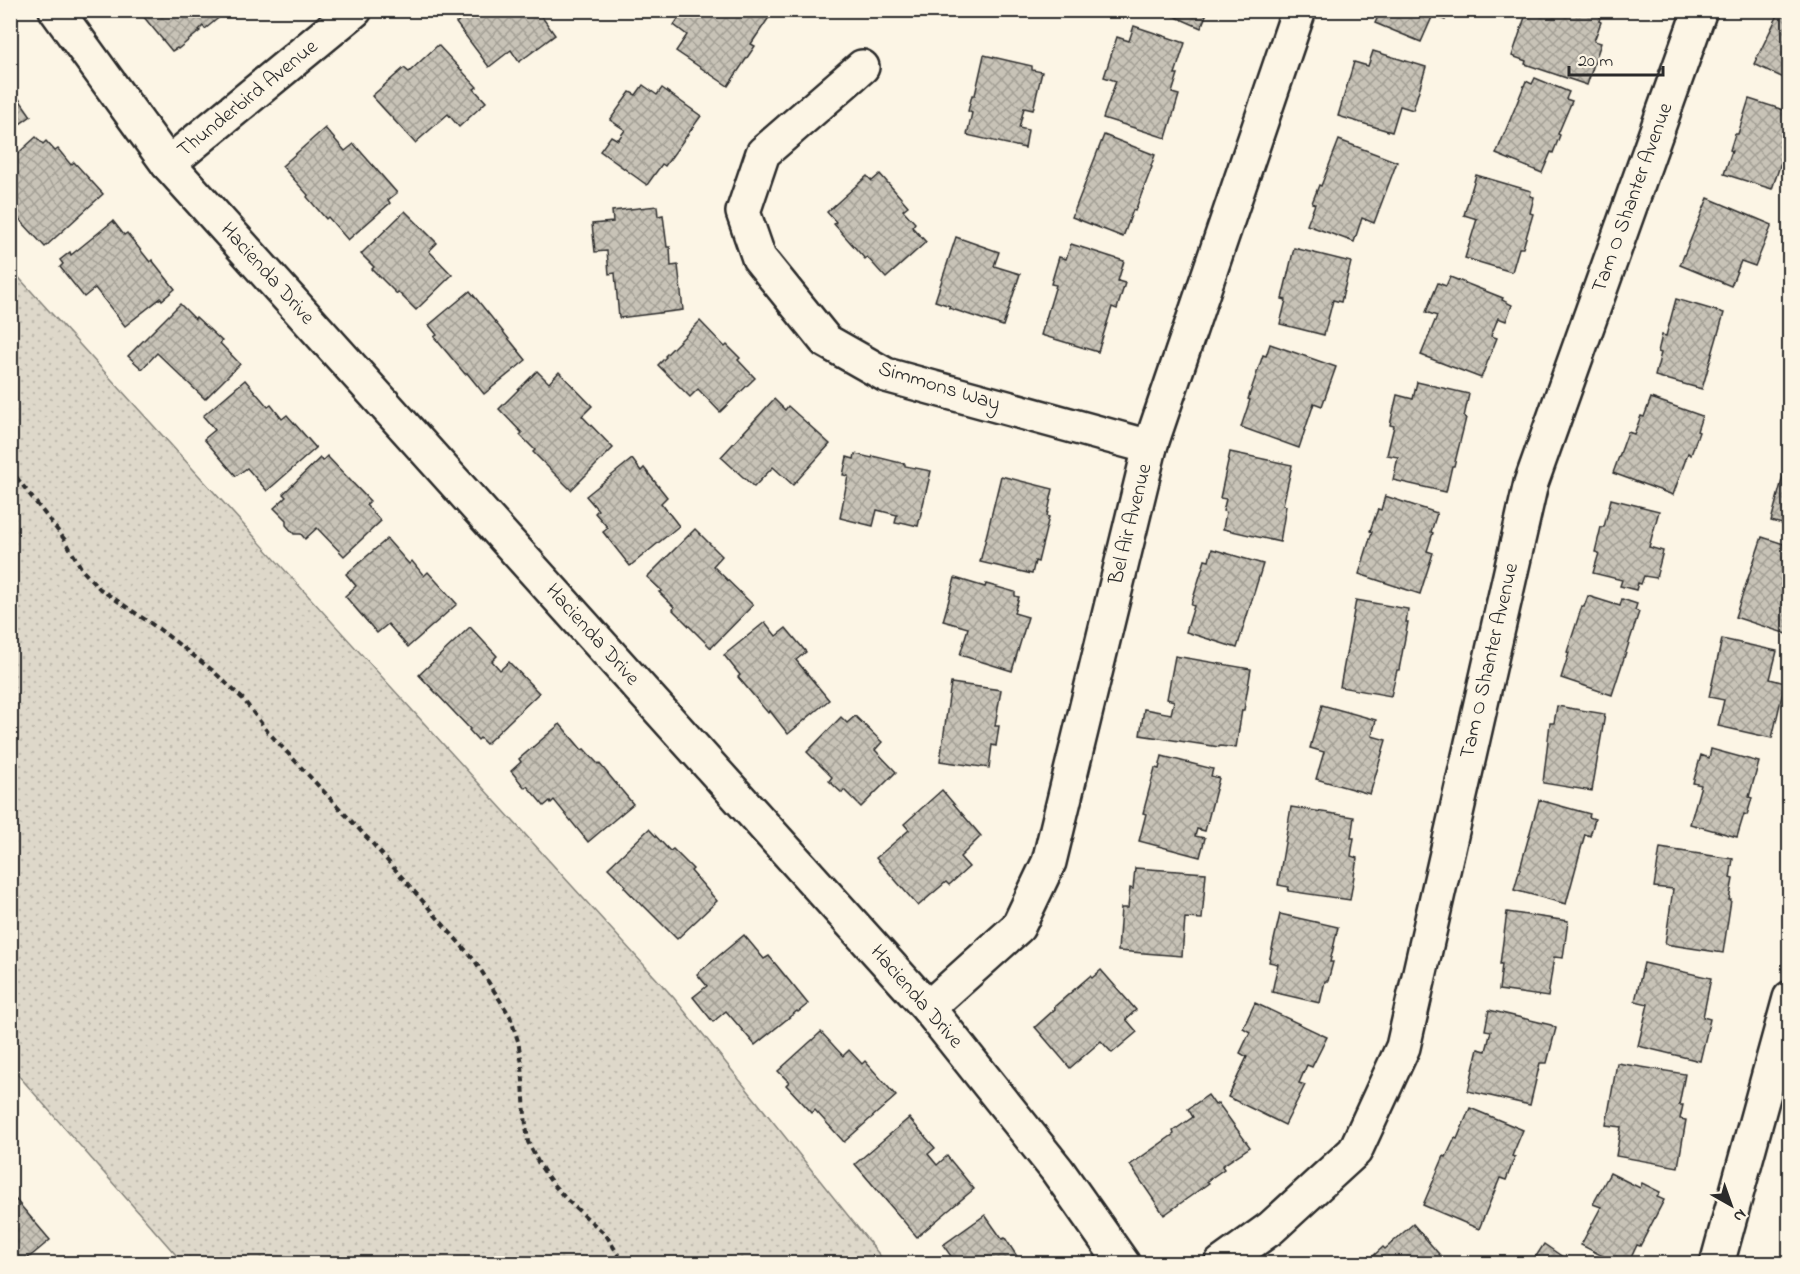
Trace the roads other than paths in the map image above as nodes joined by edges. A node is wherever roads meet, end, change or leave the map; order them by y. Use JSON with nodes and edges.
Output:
{"nodes":[{"id":1,"x":56,"y":10,"type":"edge"},
{"id":2,"x":355,"y":10,"type":"edge"},
{"id":3,"x":1299,"y":10,"type":"edge"},
{"id":4,"x":1700,"y":10,"type":"edge"},
{"id":5,"x":862,"y":67,"type":"dead end"},
{"id":6,"x":168,"y":164,"type":"junction"},
{"id":7,"x":1150,"y":447,"type":"junction"},
{"id":8,"x":1790,"y":998,"type":"edge"},
{"id":9,"x":928,"y":1008,"type":"junction"},
{"id":10,"x":1123,"y":1263,"type":"edge"},
{"id":11,"x":1221,"y":1263,"type":"edge"},
{"id":12,"x":1717,"y":1263,"type":"edge"}],
"edges":[{"from":1,"to":6,"type":"street","name":"Hacienda Drive"},
{"from":2,"to":6,"type":"street","name":"Thunderbird Avenue"},
{"from":3,"to":7,"type":"street","name":"Bel Air Avenue"},
{"from":4,"to":11,"type":"street","name":"Tam O Shanter Avenue"},
{"from":5,"to":7,"type":"street","name":"Simmons Way"},
{"from":6,"to":9,"type":"street","name":"Hacienda Drive"},
{"from":7,"to":9,"type":"street","name":"Bel Air Avenue"},
{"from":8,"to":12,"type":"street"},
{"from":9,"to":10,"type":"street","name":"Hacienda Drive"}]}
